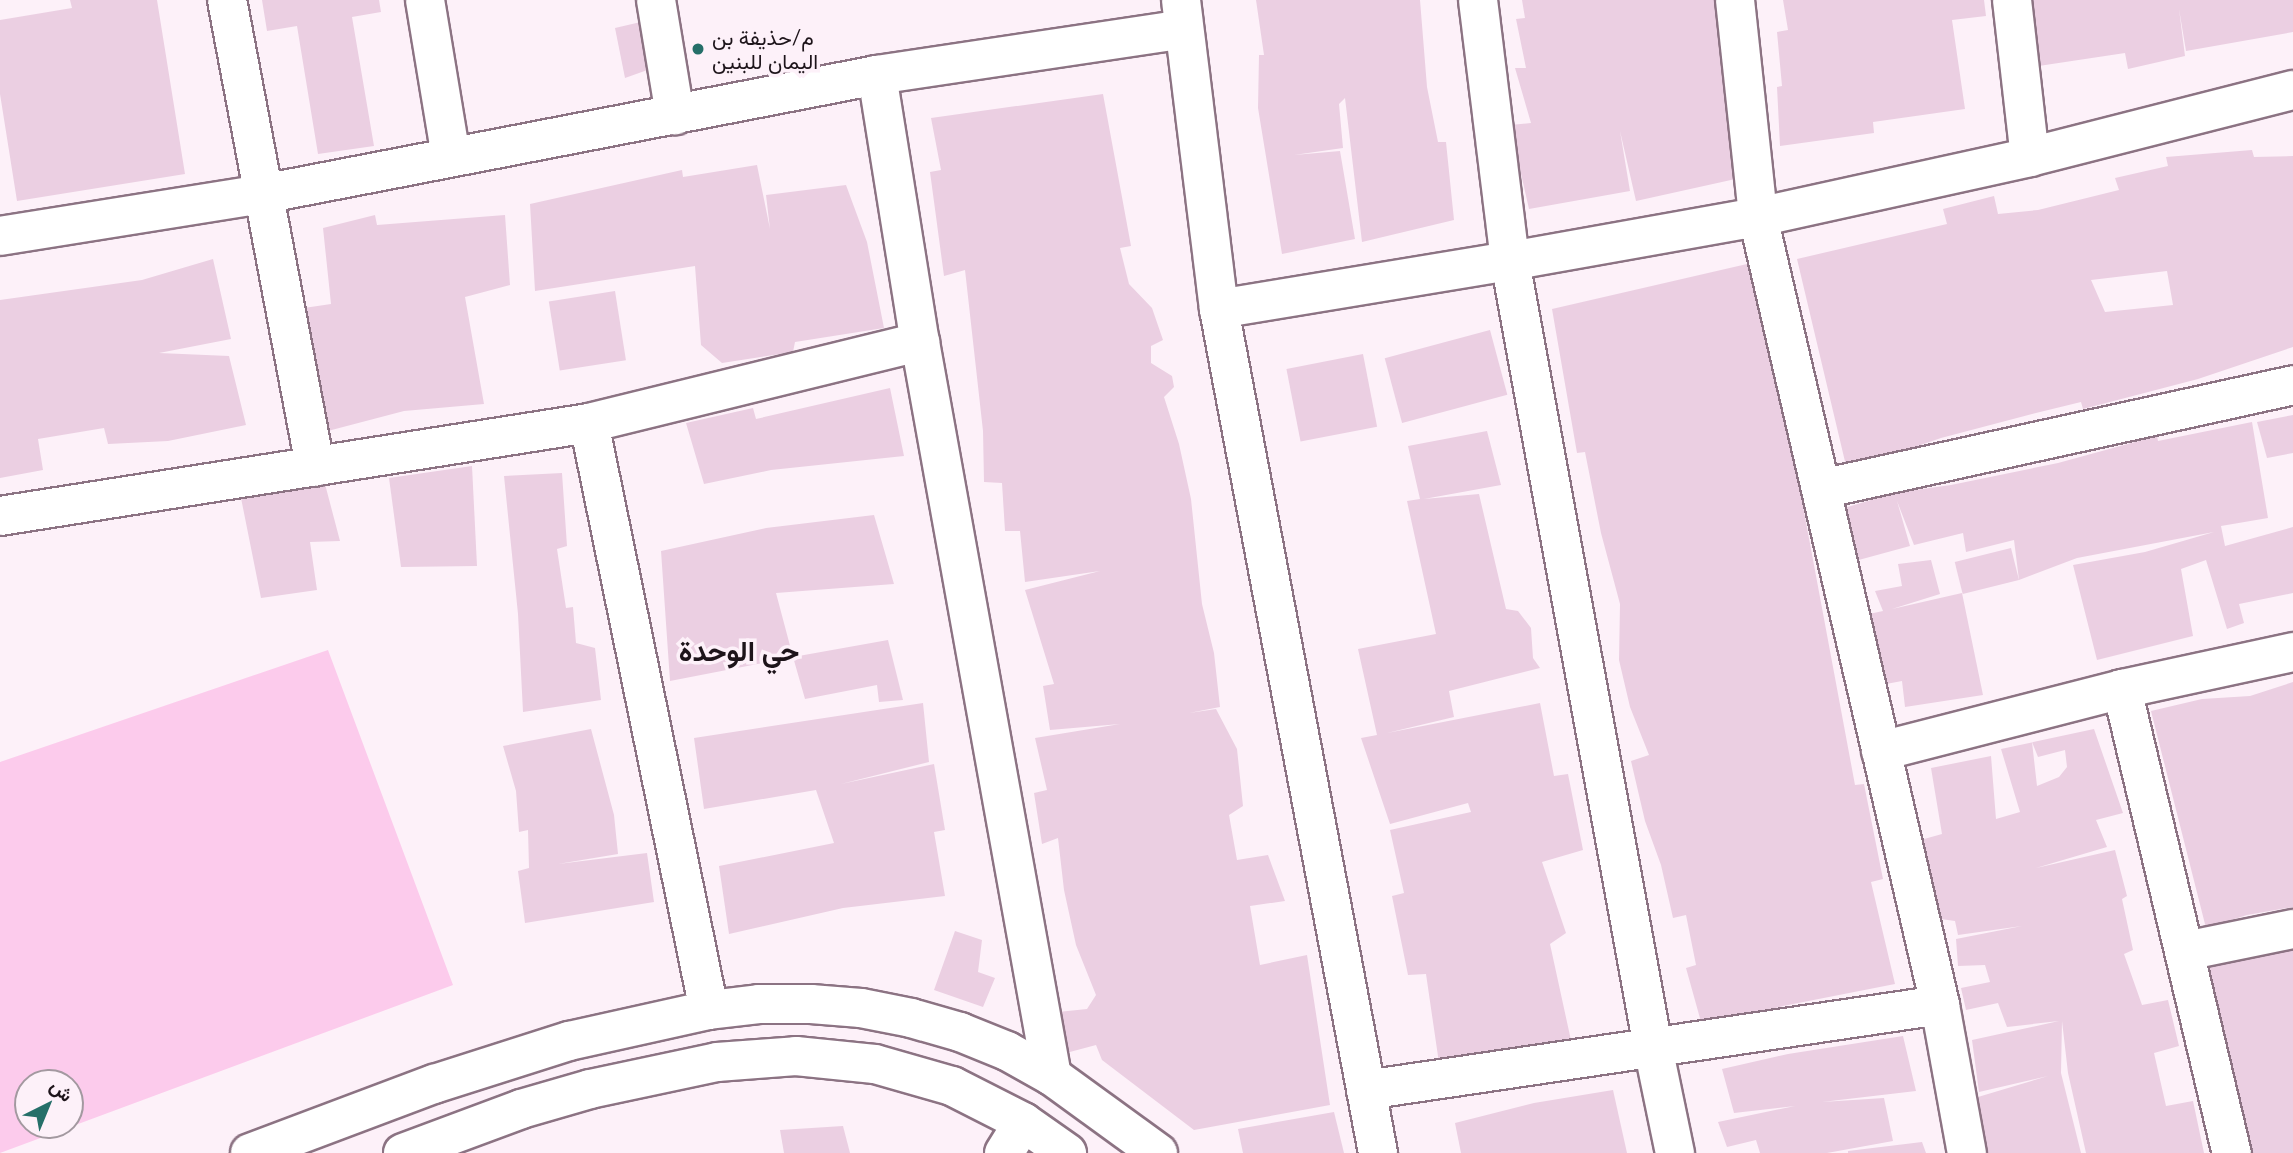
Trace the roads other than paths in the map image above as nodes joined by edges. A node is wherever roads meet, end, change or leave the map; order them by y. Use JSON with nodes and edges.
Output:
{"nodes":[{"id":1,"x":227,"y":0,"type":"edge"},
{"id":2,"x":425,"y":0,"type":"edge"},
{"id":3,"x":656,"y":0,"type":"edge"},
{"id":4,"x":1478,"y":0,"type":"edge"},
{"id":5,"x":1735,"y":0,"type":"edge"},
{"id":6,"x":2012,"y":0,"type":"edge"},
{"id":7,"x":1182,"y":15,"type":"edge"},
{"id":8,"x":877,"y":75,"type":"junction"},
{"id":9,"x":2293,"y":90,"type":"edge"},
{"id":10,"x":675,"y":115,"type":"junction"},
{"id":11,"x":2030,"y":157,"type":"junction"},
{"id":12,"x":451,"y":158,"type":"junction"},
{"id":13,"x":263,"y":194,"type":"junction"},
{"id":14,"x":1758,"y":217,"type":"junction"},
{"id":15,"x":0,"y":236,"type":"edge"},
{"id":16,"x":1510,"y":261,"type":"junction"},
{"id":17,"x":1219,"y":309,"type":"junction"},
{"id":18,"x":920,"y":342,"type":"junction"},
{"id":19,"x":2293,"y":386,"type":"edge"},
{"id":20,"x":589,"y":423,"type":"junction"},
{"id":21,"x":315,"y":467,"type":"junction"},
{"id":22,"x":1821,"y":489,"type":"junction"},
{"id":23,"x":0,"y":516,"type":"edge"},
{"id":24,"x":2293,"y":652,"type":"edge"},
{"id":25,"x":2122,"y":689,"type":"junction"},
{"id":26,"x":1881,"y":751,"type":"junction"},
{"id":27,"x":2293,"y":929,"type":"edge"},
{"id":28,"x":2185,"y":951,"type":"junction"},
{"id":29,"x":1940,"y":1005,"type":"junction"},
{"id":30,"x":709,"y":1010,"type":"junction"},
{"id":31,"x":1653,"y":1047,"type":"junction"},
{"id":32,"x":1052,"y":1076,"type":"junction"},
{"id":33,"x":1366,"y":1090,"type":"junction"},
{"id":34,"x":1013,"y":1137,"type":"edge"},
{"id":35,"x":250,"y":1153,"type":"edge"},
{"id":36,"x":403,"y":1153,"type":"edge"},
{"id":37,"x":1067,"y":1153,"type":"edge"},
{"id":38,"x":1158,"y":1153,"type":"edge"},
{"id":39,"x":1378,"y":1153,"type":"edge"},
{"id":40,"x":1675,"y":1153,"type":"edge"},
{"id":41,"x":1967,"y":1153,"type":"edge"},
{"id":42,"x":2232,"y":1153,"type":"edge"}],
"edges":[{"from":1,"to":13,"type":"street"},
{"from":2,"to":12,"type":"street"},
{"from":3,"to":10,"type":"street"},
{"from":4,"to":16,"type":"street"},
{"from":5,"to":14,"type":"street"},
{"from":6,"to":11,"type":"street"},
{"from":7,"to":8,"type":"street"},
{"from":7,"to":17,"type":"street"},
{"from":8,"to":10,"type":"street"},
{"from":8,"to":18,"type":"street"},
{"from":9,"to":11,"type":"street"},
{"from":10,"to":12,"type":"street"},
{"from":11,"to":14,"type":"street"},
{"from":12,"to":13,"type":"street"},
{"from":13,"to":15,"type":"street"},
{"from":13,"to":21,"type":"street"},
{"from":14,"to":16,"type":"street"},
{"from":14,"to":22,"type":"street"},
{"from":16,"to":17,"type":"street"},
{"from":16,"to":31,"type":"street"},
{"from":17,"to":33,"type":"street"},
{"from":18,"to":20,"type":"street"},
{"from":18,"to":32,"type":"street"},
{"from":19,"to":22,"type":"street"},
{"from":20,"to":21,"type":"street"},
{"from":20,"to":30,"type":"street"},
{"from":21,"to":23,"type":"street"},
{"from":22,"to":26,"type":"street"},
{"from":24,"to":25,"type":"street"},
{"from":25,"to":26,"type":"street"},
{"from":25,"to":28,"type":"street"},
{"from":26,"to":29,"type":"street"},
{"from":27,"to":28,"type":"street"},
{"from":28,"to":42,"type":"street"},
{"from":29,"to":31,"type":"street"},
{"from":29,"to":41,"type":"street"},
{"from":30,"to":32,"type":"street"},
{"from":30,"to":35,"type":"street"},
{"from":31,"to":33,"type":"street"},
{"from":31,"to":40,"type":"street"},
{"from":32,"to":38,"type":"street"},
{"from":33,"to":39,"type":"street"},
{"from":34,"to":36,"type":"street"},
{"from":34,"to":37,"type":"street"}]}
